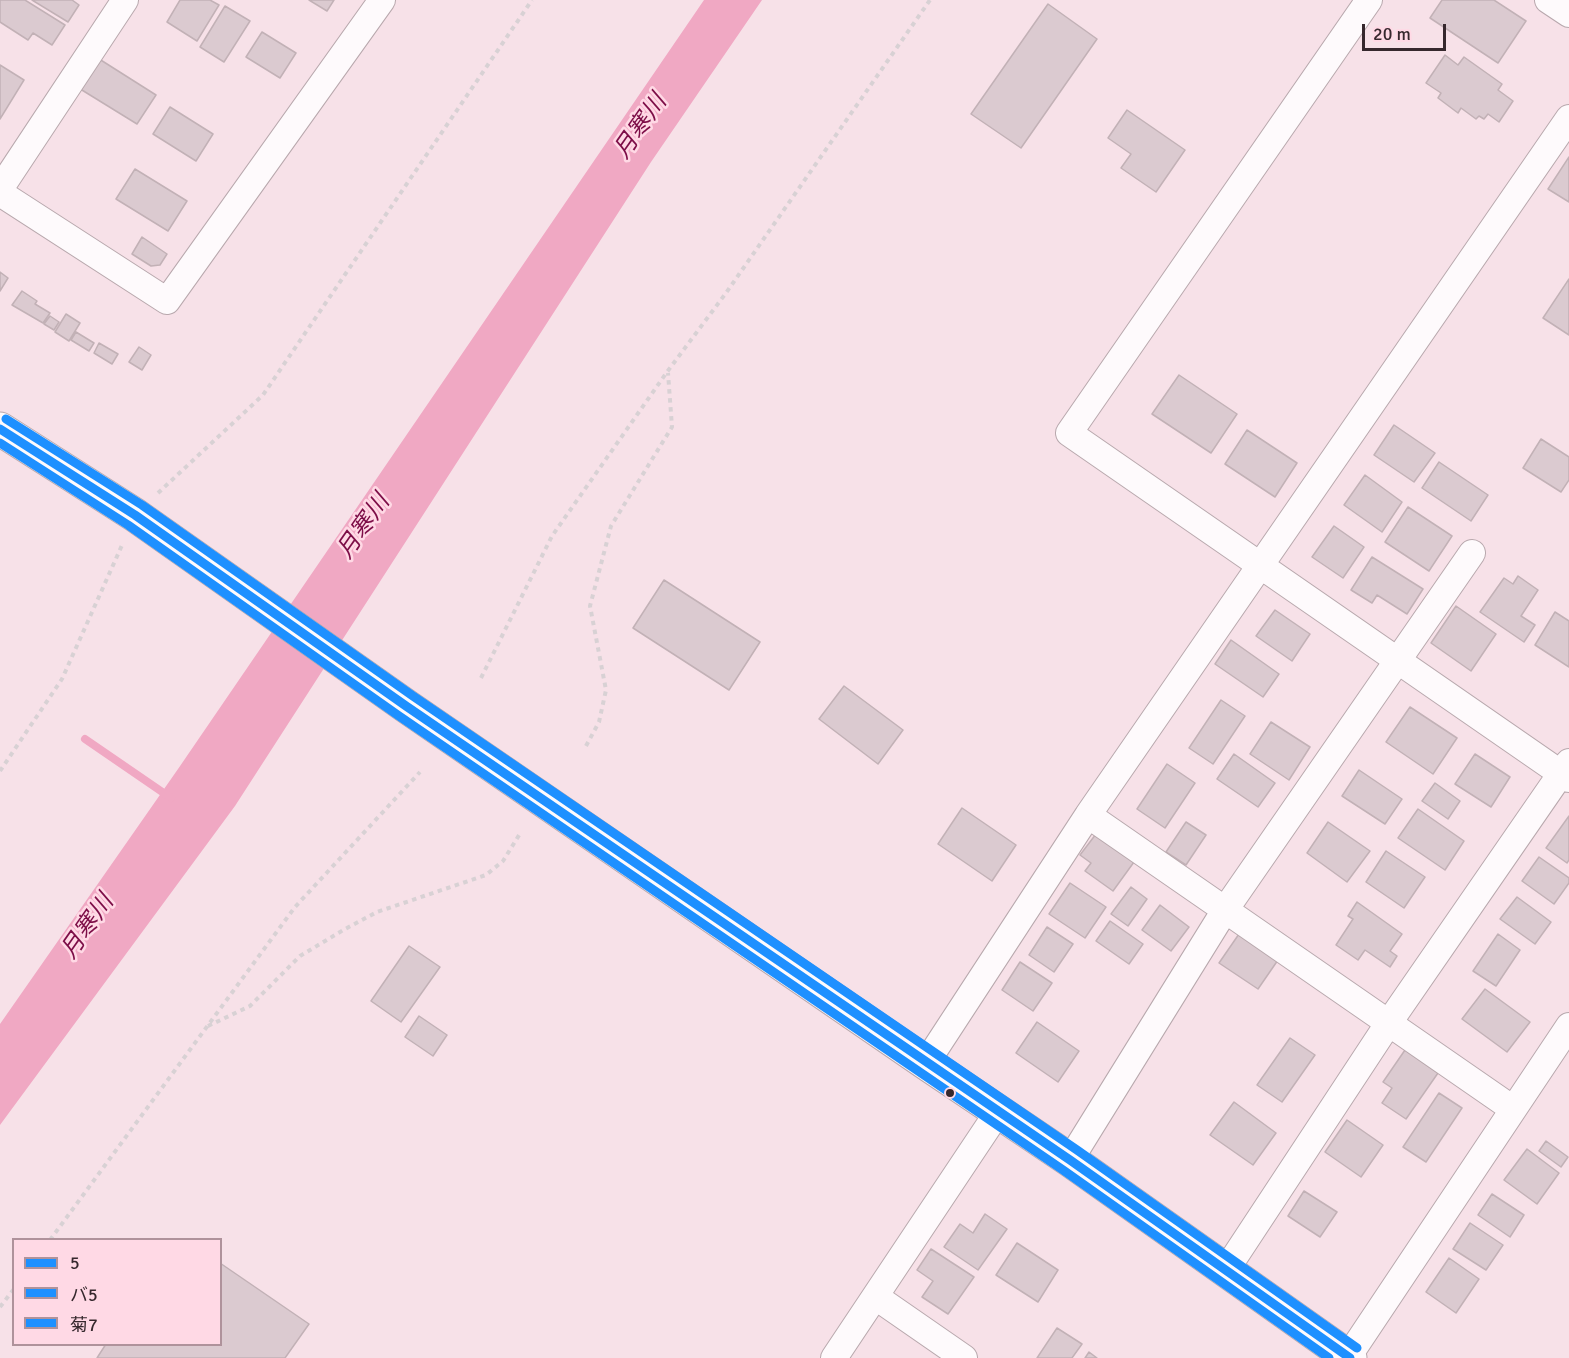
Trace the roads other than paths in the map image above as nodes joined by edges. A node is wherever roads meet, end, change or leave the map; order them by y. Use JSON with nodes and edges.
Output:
{"nodes":[{"id":1,"x":125,"y":0,"type":"edge"},
{"id":2,"x":382,"y":0,"type":"edge"},
{"id":3,"x":1370,"y":0,"type":"edge"},
{"id":4,"x":1548,"y":0,"type":"edge"},
{"id":5,"x":1569,"y":14,"type":"edge"},
{"id":6,"x":1569,"y":118,"type":"edge"},
{"id":7,"x":0,"y":191,"type":"edge"},
{"id":8,"x":0,"y":429,"type":"edge"},
{"id":9,"x":1472,"y":553,"type":"dead end"},
{"id":10,"x":1260,"y":565,"type":"junction"},
{"id":11,"x":1397,"y":661,"type":"junction"},
{"id":12,"x":1566,"y":772,"type":"edge"},
{"id":13,"x":1088,"y":815,"type":"junction"},
{"id":14,"x":1225,"y":910,"type":"junction"},
{"id":15,"x":1388,"y":1024,"type":"junction"},
{"id":16,"x":1569,"y":1026,"type":"edge"},
{"id":17,"x":926,"y":1064,"type":"junction"},
{"id":18,"x":1513,"y":1108,"type":"junction"},
{"id":19,"x":998,"y":1112,"type":"junction"},
{"id":20,"x":1070,"y":1160,"type":"junction"},
{"id":21,"x":1226,"y":1270,"type":"junction"},
{"id":22,"x":876,"y":1297,"type":"junction"},
{"id":23,"x":1349,"y":1357,"type":"edge"},
{"id":24,"x":834,"y":1358,"type":"edge"},
{"id":25,"x":964,"y":1358,"type":"edge"}],
"edges":[{"from":1,"to":7,"type":"street"},
{"from":2,"to":7,"type":"street"},
{"from":3,"to":10,"type":"street"},
{"from":4,"to":5,"type":"street"},
{"from":6,"to":10,"type":"street"},
{"from":8,"to":17,"type":"street"},
{"from":9,"to":11,"type":"street"},
{"from":10,"to":11,"type":"street"},
{"from":10,"to":13,"type":"street"},
{"from":11,"to":12,"type":"street"},
{"from":11,"to":14,"type":"street"},
{"from":12,"to":15,"type":"street"},
{"from":13,"to":14,"type":"street"},
{"from":13,"to":17,"type":"street"},
{"from":14,"to":15,"type":"street"},
{"from":14,"to":20,"type":"street"},
{"from":15,"to":18,"type":"street"},
{"from":15,"to":21,"type":"street"},
{"from":16,"to":18,"type":"street"},
{"from":17,"to":19,"type":"street"},
{"from":18,"to":23,"type":"street"},
{"from":19,"to":20,"type":"street"},
{"from":19,"to":22,"type":"street"},
{"from":20,"to":21,"type":"street"},
{"from":21,"to":23,"type":"street"},
{"from":22,"to":24,"type":"street"},
{"from":22,"to":25,"type":"street"}]}
